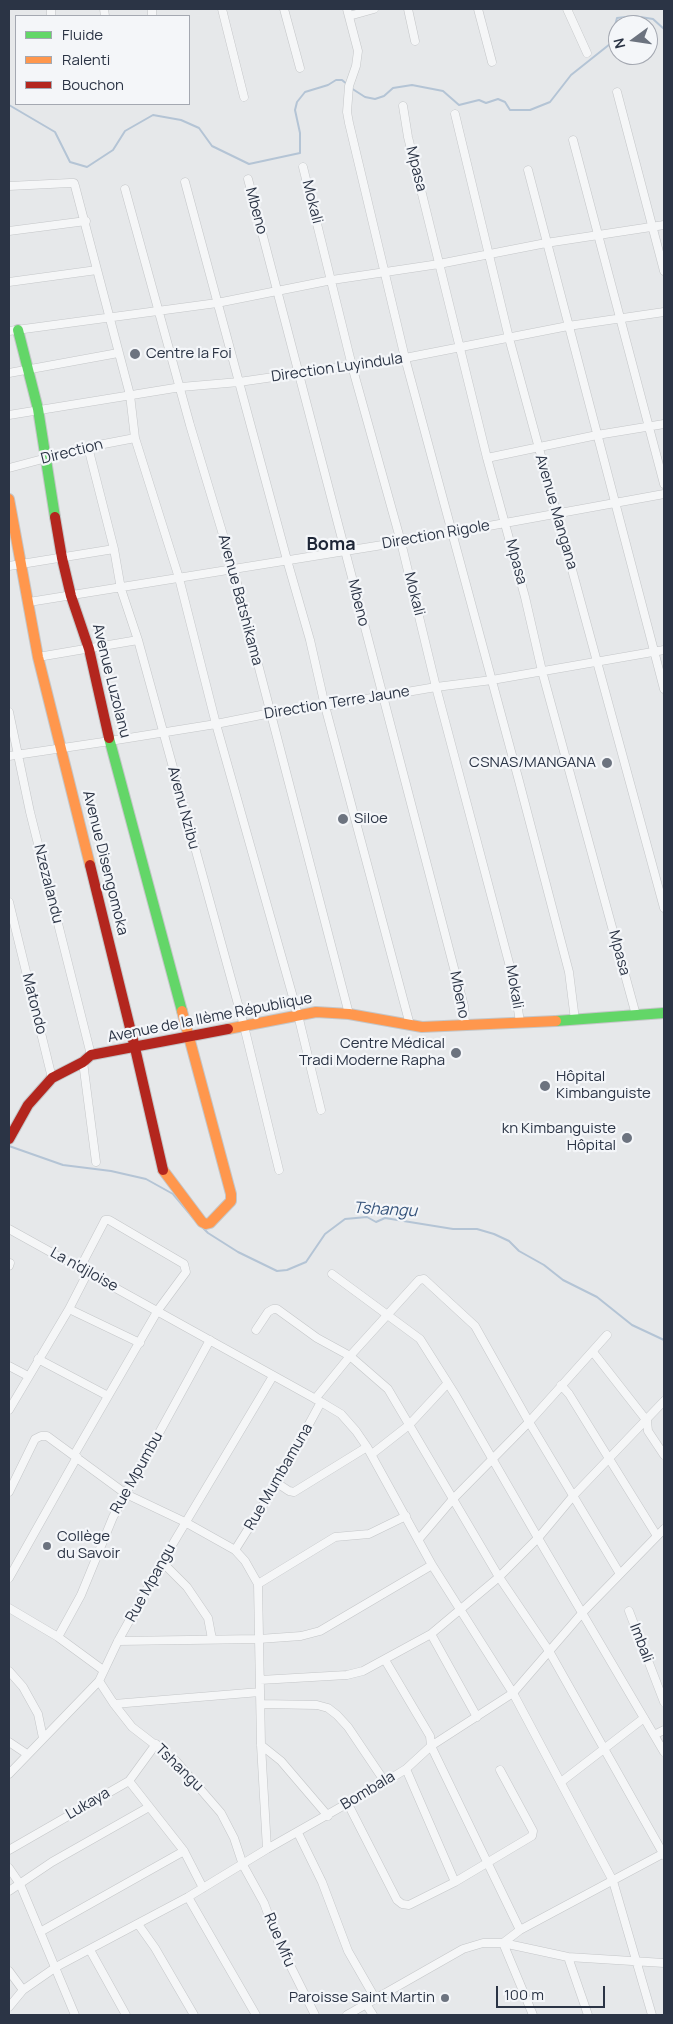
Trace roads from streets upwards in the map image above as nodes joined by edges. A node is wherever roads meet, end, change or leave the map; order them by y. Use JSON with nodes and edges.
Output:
{"nodes":[{"id":1,"x":222,"y":9,"type":"edge"},
{"id":2,"x":284,"y":9,"type":"edge"},
{"id":3,"x":374,"y":9,"type":"edge"},
{"id":4,"x":408,"y":9,"type":"edge"},
{"id":5,"x":478,"y":9,"type":"edge"},
{"id":6,"x":567,"y":9,"type":"edge"},
{"id":7,"x":348,"y":13,"type":"edge"},
{"id":8,"x":415,"y":41,"type":"dead end"},
{"id":9,"x":587,"y":53,"type":"dead end"},
{"id":10,"x":492,"y":62,"type":"dead end"},
{"id":11,"x":300,"y":68,"type":"dead end"},
{"id":12,"x":617,"y":92,"type":"dead end"},
{"id":13,"x":244,"y":97,"type":"dead end"},
{"id":14,"x":403,"y":106,"type":"dead end"},
{"id":15,"x":455,"y":114,"type":"dead end"},
{"id":16,"x":573,"y":140,"type":"dead end"},
{"id":17,"x":303,"y":167,"type":"dead end"},
{"id":18,"x":528,"y":170,"type":"dead end"},
{"id":19,"x":248,"y":180,"type":"dead end"},
{"id":20,"x":185,"y":182,"type":"dead end"},
{"id":21,"x":9,"y":186,"type":"edge"},
{"id":22,"x":125,"y":189,"type":"dead end"},
{"id":23,"x":86,"y":221,"type":"junction"},
{"id":24,"x":664,"y":225,"type":"edge"},
{"id":25,"x":653,"y":227,"type":"junction"},
{"id":26,"x":9,"y":231,"type":"edge"},
{"id":27,"x":599,"y":236,"type":"junction"},
{"id":28,"x":546,"y":243,"type":"junction"},
{"id":29,"x":490,"y":255,"type":"junction"},
{"id":30,"x":439,"y":264,"type":"junction"},
{"id":31,"x":97,"y":270,"type":"junction"},
{"id":32,"x":664,"y":271,"type":"edge"},
{"id":33,"x":384,"y":273,"type":"junction"},
{"id":34,"x":332,"y":280,"type":"junction"},
{"id":35,"x":9,"y":282,"type":"edge"},
{"id":36,"x":278,"y":290,"type":"junction"},
{"id":37,"x":217,"y":303,"type":"junction"},
{"id":38,"x":159,"y":310,"type":"junction"},
{"id":39,"x":664,"y":312,"type":"edge"},
{"id":40,"x":109,"y":318,"type":"junction"},
{"id":41,"x":620,"y":320,"type":"junction"},
{"id":42,"x":568,"y":326,"type":"junction"},
{"id":43,"x":14,"y":331,"type":"edge"},
{"id":44,"x":509,"y":338,"type":"junction"},
{"id":45,"x":460,"y":347,"type":"junction"},
{"id":46,"x":118,"y":353,"type":"junction"},
{"id":47,"x":405,"y":358,"type":"junction"},
{"id":48,"x":352,"y":366,"type":"junction"},
{"id":49,"x":27,"y":370,"type":"junction"},
{"id":50,"x":9,"y":373,"type":"edge"},
{"id":51,"x":299,"y":373,"type":"junction"},
{"id":52,"x":239,"y":382,"type":"junction"},
{"id":53,"x":181,"y":387,"type":"junction"},
{"id":54,"x":130,"y":395,"type":"junction"},
{"id":55,"x":38,"y":409,"type":"junction"},
{"id":56,"x":9,"y":414,"type":"edge"},
{"id":57,"x":664,"y":424,"type":"edge"},
{"id":58,"x":648,"y":426,"type":"junction"},
{"id":59,"x":597,"y":435,"type":"junction"},
{"id":60,"x":135,"y":438,"type":"junction"},
{"id":61,"x":88,"y":447,"type":"junction"},
{"id":62,"x":538,"y":448,"type":"junction"},
{"id":63,"x":47,"y":457,"type":"junction"},
{"id":64,"x":487,"y":458,"type":"junction"},
{"id":65,"x":9,"y":468,"type":"edge"},
{"id":66,"x":664,"y":484,"type":"edge"},
{"id":67,"x":664,"y":494,"type":"edge"},
{"id":68,"x":9,"y":499,"type":"edge"},
{"id":69,"x":614,"y":502,"type":"junction"},
{"id":70,"x":558,"y":514,"type":"junction"},
{"id":71,"x":506,"y":523,"type":"junction"},
{"id":72,"x":453,"y":532,"type":"junction"},
{"id":73,"x":401,"y":542,"type":"junction"},
{"id":74,"x":114,"y":549,"type":"junction"},
{"id":75,"x":345,"y":551,"type":"junction"},
{"id":76,"x":62,"y":558,"type":"junction"},
{"id":77,"x":287,"y":560,"type":"junction"},
{"id":78,"x":22,"y":564,"type":"junction"},
{"id":79,"x":9,"y":566,"type":"edge"},
{"id":80,"x":232,"y":568,"type":"junction"},
{"id":81,"x":179,"y":578,"type":"junction"},
{"id":82,"x":121,"y":588,"type":"junction"},
{"id":83,"x":71,"y":596,"type":"junction"},
{"id":84,"x":29,"y":602,"type":"junction"},
{"id":85,"x":138,"y":640,"type":"junction"},
{"id":86,"x":89,"y":648,"type":"junction"},
{"id":87,"x":664,"y":650,"type":"edge"},
{"id":88,"x":654,"y":652,"type":"junction"},
{"id":89,"x":38,"y":657,"type":"junction"},
{"id":90,"x":598,"y":662,"type":"junction"},
{"id":91,"x":542,"y":671,"type":"junction"},
{"id":92,"x":492,"y":680,"type":"junction"},
{"id":93,"x":436,"y":686,"type":"junction"},
{"id":94,"x":664,"y":689,"type":"edge"},
{"id":95,"x":382,"y":696,"type":"junction"},
{"id":96,"x":325,"y":706,"type":"junction"},
{"id":97,"x":9,"y":712,"type":"edge"},
{"id":98,"x":271,"y":713,"type":"junction"},
{"id":99,"x":216,"y":724,"type":"junction"},
{"id":100,"x":163,"y":733,"type":"junction"},
{"id":101,"x":110,"y":741,"type":"junction"},
{"id":102,"x":62,"y":749,"type":"junction"},
{"id":103,"x":13,"y":755,"type":"edge"},
{"id":104,"x":9,"y":902,"type":"edge"},
{"id":105,"x":664,"y":908,"type":"edge"},
{"id":106,"x":664,"y":1013,"type":"edge"},
{"id":107,"x":349,"y":1014,"type":"junction"},
{"id":108,"x":298,"y":1015,"type":"junction"},
{"id":109,"x":636,"y":1015,"type":"junction"},
{"id":110,"x":575,"y":1020,"type":"junction"},
{"id":111,"x":520,"y":1022,"type":"junction"},
{"id":112,"x":410,"y":1025,"type":"junction"},
{"id":113,"x":244,"y":1026,"type":"junction"},
{"id":114,"x":465,"y":1026,"type":"junction"},
{"id":115,"x":189,"y":1037,"type":"junction"},
{"id":116,"x":135,"y":1048,"type":"junction"},
{"id":117,"x":87,"y":1058,"type":"junction"},
{"id":118,"x":52,"y":1078,"type":"junction"},
{"id":119,"x":320,"y":1110,"type":"dead end"},
{"id":120,"x":10,"y":1133,"type":"edge"},
{"id":121,"x":96,"y":1162,"type":"dead end"},
{"id":122,"x":279,"y":1170,"type":"dead end"},
{"id":123,"x":202,"y":1222,"type":"joint"},
{"id":124,"x":9,"y":1229,"type":"edge"},
{"id":125,"x":84,"y":1270,"type":"junction"},
{"id":126,"x":332,"y":1274,"type":"dead end"},
{"id":127,"x":69,"y":1309,"type":"junction"},
{"id":128,"x":158,"y":1310,"type":"junction"},
{"id":129,"x":387,"y":1315,"type":"junction"},
{"id":130,"x":256,"y":1330,"type":"dead end"},
{"id":131,"x":607,"y":1335,"type":"dead end"},
{"id":132,"x":210,"y":1340,"type":"junction"},
{"id":133,"x":140,"y":1343,"type":"junction"},
{"id":134,"x":593,"y":1352,"type":"junction"},
{"id":135,"x":350,"y":1356,"type":"junction"},
{"id":136,"x":38,"y":1360,"type":"junction"},
{"id":137,"x":9,"y":1366,"type":"edge"},
{"id":138,"x":28,"y":1376,"type":"junction"},
{"id":139,"x":273,"y":1376,"type":"junction"},
{"id":140,"x":447,"y":1384,"type":"junction"},
{"id":141,"x":561,"y":1385,"type":"junction"},
{"id":142,"x":108,"y":1396,"type":"junction"},
{"id":143,"x":318,"y":1400,"type":"junction"},
{"id":144,"x":664,"y":1401,"type":"edge"},
{"id":145,"x":9,"y":1410,"type":"edge"},
{"id":146,"x":647,"y":1421,"type":"junction"},
{"id":147,"x":529,"y":1422,"type":"junction"},
{"id":148,"x":409,"y":1425,"type":"junction"},
{"id":149,"x":367,"y":1447,"type":"junction"},
{"id":150,"x":372,"y":1454,"type":"junction"},
{"id":151,"x":664,"y":1455,"type":"edge"},
{"id":152,"x":76,"y":1456,"type":"junction"},
{"id":153,"x":492,"y":1458,"type":"junction"},
{"id":154,"x":610,"y":1459,"type":"junction"},
{"id":155,"x":277,"y":1483,"type":"junction"},
{"id":156,"x":9,"y":1492,"type":"edge"},
{"id":157,"x":126,"y":1494,"type":"junction"},
{"id":158,"x":573,"y":1496,"type":"junction"},
{"id":159,"x":453,"y":1499,"type":"junction"},
{"id":160,"x":406,"y":1516,"type":"junction"},
{"id":161,"x":185,"y":1522,"type":"junction"},
{"id":162,"x":664,"y":1529,"type":"edge"},
{"id":163,"x":657,"y":1536,"type":"junction"},
{"id":164,"x":538,"y":1538,"type":"junction"},
{"id":165,"x":419,"y":1539,"type":"junction"},
{"id":166,"x":235,"y":1550,"type":"junction"},
{"id":167,"x":162,"y":1562,"type":"junction"},
{"id":168,"x":432,"y":1565,"type":"junction"},
{"id":169,"x":620,"y":1574,"type":"junction"},
{"id":170,"x":500,"y":1577,"type":"junction"},
{"id":171,"x":9,"y":1578,"type":"edge"},
{"id":172,"x":258,"y":1584,"type":"junction"},
{"id":173,"x":9,"y":1608,"type":"edge"},
{"id":174,"x":461,"y":1610,"type":"junction"},
{"id":175,"x":583,"y":1612,"type":"junction"},
{"id":176,"x":629,"y":1612,"type":"dead end"},
{"id":177,"x":431,"y":1634,"type":"junction"},
{"id":178,"x":58,"y":1637,"type":"junction"},
{"id":179,"x":212,"y":1639,"type":"junction"},
{"id":180,"x":259,"y":1639,"type":"junction"},
{"id":181,"x":118,"y":1641,"type":"junction"},
{"id":182,"x":549,"y":1651,"type":"junction"},
{"id":183,"x":385,"y":1660,"type":"junction"},
{"id":184,"x":103,"y":1670,"type":"junction"},
{"id":185,"x":9,"y":1671,"type":"edge"},
{"id":186,"x":260,"y":1680,"type":"junction"},
{"id":187,"x":99,"y":1681,"type":"junction"},
{"id":188,"x":260,"y":1692,"type":"junction"},
{"id":189,"x":513,"y":1693,"type":"junction"},
{"id":190,"x":664,"y":1702,"type":"edge"},
{"id":191,"x":114,"y":1704,"type":"junction"},
{"id":192,"x":261,"y":1704,"type":"junction"},
{"id":193,"x":477,"y":1717,"type":"junction"},
{"id":194,"x":644,"y":1718,"type":"junction"},
{"id":195,"x":664,"y":1730,"type":"edge"},
{"id":196,"x":654,"y":1735,"type":"junction"},
{"id":197,"x":43,"y":1738,"type":"junction"},
{"id":198,"x":9,"y":1742,"type":"edge"},
{"id":199,"x":156,"y":1744,"type":"junction"},
{"id":200,"x":262,"y":1745,"type":"junction"},
{"id":201,"x":432,"y":1746,"type":"junction"},
{"id":202,"x":605,"y":1749,"type":"junction"},
{"id":203,"x":664,"y":1752,"type":"edge"},
{"id":204,"x":27,"y":1754,"type":"junction"},
{"id":205,"x":406,"y":1769,"type":"junction"},
{"id":206,"x":500,"y":1770,"type":"dead end"},
{"id":207,"x":9,"y":1774,"type":"edge"},
{"id":208,"x":129,"y":1780,"type":"junction"},
{"id":209,"x":385,"y":1782,"type":"junction"},
{"id":210,"x":561,"y":1782,"type":"junction"},
{"id":211,"x":348,"y":1804,"type":"junction"},
{"id":212,"x":149,"y":1807,"type":"junction"},
{"id":213,"x":328,"y":1816,"type":"junction"},
{"id":214,"x":298,"y":1833,"type":"junction"},
{"id":215,"x":267,"y":1849,"type":"junction"},
{"id":216,"x":9,"y":1850,"type":"edge"},
{"id":217,"x":184,"y":1850,"type":"junction"},
{"id":218,"x":664,"y":1854,"type":"edge"},
{"id":219,"x":489,"y":1863,"type":"junction"},
{"id":220,"x":244,"y":1865,"type":"junction"},
{"id":221,"x":9,"y":1868,"type":"edge"},
{"id":222,"x":613,"y":1881,"type":"junction"},
{"id":223,"x":455,"y":1882,"type":"junction"},
{"id":224,"x":20,"y":1884,"type":"junction"},
{"id":225,"x":203,"y":1888,"type":"junction"},
{"id":226,"x":9,"y":1891,"type":"edge"},
{"id":227,"x":188,"y":1897,"type":"junction"},
{"id":228,"x":138,"y":1924,"type":"junction"},
{"id":229,"x":520,"y":1930,"type":"junction"},
{"id":230,"x":40,"y":1932,"type":"junction"},
{"id":231,"x":503,"y":1943,"type":"junction"},
{"id":232,"x":90,"y":1950,"type":"junction"},
{"id":233,"x":568,"y":1957,"type":"junction"},
{"id":234,"x":637,"y":1962,"type":"junction"},
{"id":235,"x":664,"y":1963,"type":"edge"},
{"id":236,"x":56,"y":1967,"type":"junction"},
{"id":237,"x":9,"y":1971,"type":"edge"},
{"id":238,"x":23,"y":1990,"type":"junction"},
{"id":239,"x":375,"y":1998,"type":"junction"},
{"id":240,"x":366,"y":2004,"type":"junction"},
{"id":241,"x":9,"y":2007,"type":"edge"},
{"id":242,"x":75,"y":2015,"type":"edge"},
{"id":243,"x":126,"y":2015,"type":"edge"},
{"id":244,"x":194,"y":2015,"type":"edge"},
{"id":245,"x":256,"y":2015,"type":"edge"},
{"id":246,"x":315,"y":2015,"type":"edge"},
{"id":247,"x":347,"y":2015,"type":"edge"},
{"id":248,"x":373,"y":2015,"type":"edge"},
{"id":249,"x":533,"y":2015,"type":"edge"},
{"id":250,"x":588,"y":2015,"type":"edge"},
{"id":251,"x":652,"y":2015,"type":"edge"}],
"edges":[{"from":1,"to":13,"type":"street"},
{"from":2,"to":11,"type":"street"},
{"from":3,"to":7,"type":"street"},
{"from":4,"to":8,"type":"street"},
{"from":5,"to":10,"type":"street"},
{"from":6,"to":9,"type":"street"},
{"from":7,"to":33,"type":"street"},
{"from":12,"to":25,"type":"street"},
{"from":14,"to":30,"type":"street","name":"Mpasa"},
{"from":15,"to":29,"type":"street","name":"Avenue Mangana"},
{"from":16,"to":27,"type":"street"},
{"from":17,"to":34,"type":"street","name":"Mokali"},
{"from":18,"to":28,"type":"street"},
{"from":19,"to":36,"type":"street","name":"Mbeno"},
{"from":20,"to":37,"type":"street"},
{"from":21,"to":23,"type":"street"},
{"from":22,"to":38,"type":"street","name":"Avenue Batshikama"},
{"from":23,"to":26,"type":"street"},
{"from":23,"to":31,"type":"street"},
{"from":24,"to":25,"type":"street"},
{"from":25,"to":27,"type":"street"},
{"from":25,"to":32,"type":"street"},
{"from":27,"to":28,"type":"street"},
{"from":27,"to":41,"type":"street"},
{"from":28,"to":29,"type":"street"},
{"from":28,"to":42,"type":"street"},
{"from":29,"to":30,"type":"street"},
{"from":29,"to":44,"type":"street","name":"Avenue Mangana"},
{"from":30,"to":33,"type":"street"},
{"from":30,"to":45,"type":"street","name":"Mpasa"},
{"from":31,"to":35,"type":"street"},
{"from":31,"to":40,"type":"street"},
{"from":33,"to":34,"type":"street"},
{"from":33,"to":47,"type":"street"},
{"from":34,"to":36,"type":"street"},
{"from":34,"to":48,"type":"street","name":"Mokali"},
{"from":36,"to":37,"type":"street"},
{"from":36,"to":51,"type":"street","name":"Mbeno"},
{"from":37,"to":38,"type":"street"},
{"from":37,"to":52,"type":"street"},
{"from":38,"to":40,"type":"street"},
{"from":38,"to":53,"type":"street","name":"Avenue Batshikama"},
{"from":39,"to":41,"type":"street","name":"Direction Luyindula"},
{"from":40,"to":43,"type":"street"},
{"from":40,"to":46,"type":"street"},
{"from":41,"to":42,"type":"street","name":"Direction Luyindula"},
{"from":41,"to":58,"type":"street"},
{"from":42,"to":44,"type":"street","name":"Direction Luyindula"},
{"from":42,"to":59,"type":"street"},
{"from":43,"to":49,"type":"street","name":"Avenue Luzolanu"},
{"from":44,"to":45,"type":"street","name":"Direction Luyindula"},
{"from":44,"to":62,"type":"street","name":"Avenue Mangana"},
{"from":45,"to":47,"type":"street","name":"Direction Luyindula"},
{"from":45,"to":64,"type":"street","name":"Mpasa"},
{"from":46,"to":49,"type":"street"},
{"from":46,"to":54,"type":"street"},
{"from":47,"to":48,"type":"street","name":"Direction Luyindula"},
{"from":47,"to":72,"type":"street"},
{"from":48,"to":51,"type":"street","name":"Direction Luyindula"},
{"from":48,"to":73,"type":"street","name":"Mokali"},
{"from":49,"to":50,"type":"street"},
{"from":49,"to":55,"type":"street","name":"Avenue Luzolanu"},
{"from":51,"to":52,"type":"street","name":"Direction Luyindula"},
{"from":51,"to":75,"type":"street","name":"Mbeno"},
{"from":52,"to":53,"type":"street","name":"Direction Luyindula"},
{"from":52,"to":77,"type":"street"},
{"from":53,"to":54,"type":"street","name":"Direction Luyindula"},
{"from":53,"to":80,"type":"street","name":"Avenue Batshikama"},
{"from":54,"to":55,"type":"street","name":"Direction Luyindula"},
{"from":54,"to":60,"type":"street"},
{"from":55,"to":56,"type":"street","name":"Direction Luyindula"},
{"from":55,"to":63,"type":"street","name":"Avenue Luzolanu"},
{"from":57,"to":58,"type":"street"},
{"from":58,"to":59,"type":"street"},
{"from":58,"to":66,"type":"street"},
{"from":59,"to":62,"type":"street"},
{"from":59,"to":69,"type":"street"},
{"from":60,"to":61,"type":"street","name":"Direction"},
{"from":60,"to":81,"type":"street"},
{"from":61,"to":63,"type":"street","name":"Direction"},
{"from":61,"to":74,"type":"street","name":"Avenu Nzibu"},
{"from":62,"to":64,"type":"street"},
{"from":62,"to":70,"type":"street","name":"Avenue Mangana"},
{"from":63,"to":65,"type":"street","name":"Direction"},
{"from":63,"to":76,"type":"street","name":"Avenue Luzolanu"},
{"from":64,"to":71,"type":"street","name":"Mpasa"},
{"from":67,"to":69,"type":"street","name":"Direction Rigole"},
{"from":68,"to":78,"type":"street","name":"Avenue Disengomoka"},
{"from":69,"to":70,"type":"street","name":"Direction Rigole"},
{"from":69,"to":88,"type":"street"},
{"from":70,"to":71,"type":"street","name":"Direction Rigole"},
{"from":70,"to":90,"type":"street","name":"Avenue Mangana"},
{"from":71,"to":72,"type":"street","name":"Direction Rigole"},
{"from":71,"to":91,"type":"street","name":"Mpasa"},
{"from":72,"to":73,"type":"street","name":"Direction Rigole"},
{"from":72,"to":92,"type":"street"},
{"from":73,"to":75,"type":"street","name":"Direction Rigole"},
{"from":73,"to":93,"type":"street","name":"Mokali"},
{"from":74,"to":76,"type":"street"},
{"from":74,"to":82,"type":"street","name":"Avenu Nzibu"},
{"from":75,"to":77,"type":"street","name":"Direction Rigole"},
{"from":75,"to":95,"type":"street","name":"Mbeno"},
{"from":76,"to":78,"type":"street"},
{"from":76,"to":83,"type":"street","name":"Avenue Luzolanu"},
{"from":77,"to":80,"type":"street","name":"Direction Rigole"},
{"from":77,"to":96,"type":"street"},
{"from":78,"to":79,"type":"street"},
{"from":78,"to":84,"type":"street","name":"Avenue Disengomoka"},
{"from":80,"to":81,"type":"street","name":"Direction Rigole"},
{"from":80,"to":98,"type":"street","name":"Avenue Batshikama"},
{"from":81,"to":82,"type":"street","name":"Direction Rigole"},
{"from":81,"to":99,"type":"street"},
{"from":82,"to":83,"type":"street","name":"Direction Rigole"},
{"from":82,"to":85,"type":"street","name":"Avenu Nzibu"},
{"from":83,"to":84,"type":"street","name":"Direction Rigole"},
{"from":83,"to":86,"type":"street","name":"Avenue Luzolanu"},
{"from":84,"to":89,"type":"street","name":"Avenue Disengomoka"},
{"from":85,"to":86,"type":"street"},
{"from":85,"to":100,"type":"street","name":"Avenu Nzibu"},
{"from":86,"to":89,"type":"street"},
{"from":86,"to":101,"type":"street","name":"Avenue Luzolanu"},
{"from":87,"to":88,"type":"street","name":"Direction Terre Jaune"},
{"from":88,"to":90,"type":"street","name":"Direction Terre Jaune"},
{"from":88,"to":94,"type":"street"},
{"from":89,"to":102,"type":"street","name":"Avenue Disengomoka"},
{"from":90,"to":91,"type":"street","name":"Direction Terre Jaune"},
{"from":90,"to":105,"type":"street","name":"Avenue Mangana"},
{"from":91,"to":92,"type":"street","name":"Direction Terre Jaune"},
{"from":91,"to":109,"type":"street","name":"Mpasa"},
{"from":92,"to":93,"type":"street","name":"Direction Terre Jaune"},
{"from":92,"to":110,"type":"street"},
{"from":93,"to":95,"type":"street","name":"Direction Terre Jaune"},
{"from":93,"to":111,"type":"street","name":"Mokali"},
{"from":95,"to":96,"type":"street","name":"Direction Terre Jaune"},
{"from":95,"to":114,"type":"street","name":"Mbeno"},
{"from":96,"to":98,"type":"street","name":"Direction Terre Jaune"},
{"from":96,"to":112,"type":"street"},
{"from":97,"to":103,"type":"street","name":"Nzezalandu"},
{"from":98,"to":99,"type":"street","name":"Direction Terre Jaune"},
{"from":98,"to":107,"type":"street","name":"Avenue Batshikama"},
{"from":99,"to":100,"type":"street","name":"Direction Terre Jaune"},
{"from":99,"to":108,"type":"street"},
{"from":100,"to":101,"type":"street","name":"Direction Terre Jaune"},
{"from":100,"to":113,"type":"street","name":"Avenu Nzibu"},
{"from":101,"to":102,"type":"street","name":"Direction Terre Jaune"},
{"from":101,"to":115,"type":"street","name":"Avenue Luzolanu"},
{"from":102,"to":103,"type":"street","name":"Direction Terre Jaune"},
{"from":102,"to":116,"type":"street","name":"Avenue Disengomoka"},
{"from":103,"to":117,"type":"street","name":"Nzezalandu"},
{"from":104,"to":118,"type":"street","name":"Matondo"},
{"from":106,"to":109,"type":"street","name":"Avenue de la IIème République"},
{"from":107,"to":108,"type":"street","name":"Avenue de la IIème République"},
{"from":107,"to":112,"type":"street","name":"Avenue de la IIème République"},
{"from":108,"to":113,"type":"street","name":"Avenue de la IIème République"},
{"from":108,"to":119,"type":"street"},
{"from":109,"to":110,"type":"street","name":"Avenue de la IIème République"},
{"from":110,"to":111,"type":"street","name":"Avenue de la IIème République"},
{"from":111,"to":114,"type":"street","name":"Avenue de la IIème République"},
{"from":112,"to":114,"type":"street","name":"Avenue de la IIème République"},
{"from":113,"to":115,"type":"street","name":"Avenue de la IIème République"},
{"from":113,"to":122,"type":"street","name":"Avenu Nzibu"},
{"from":115,"to":116,"type":"street","name":"Avenue de la IIème République"},
{"from":115,"to":123,"type":"street","name":"Avenue Luzolanu"},
{"from":116,"to":117,"type":"street","name":"Avenue de la IIème République"},
{"from":116,"to":123,"type":"street","name":"Avenue Disengomoka"},
{"from":117,"to":118,"type":"street","name":"Avenue de la IIème République"},
{"from":117,"to":121,"type":"street","name":"Nzezalandu"},
{"from":118,"to":120,"type":"street","name":"Avenue de la IIème République"},
{"from":124,"to":125,"type":"street","name":"La n'djloise"},
{"from":125,"to":127,"type":"street"},
{"from":125,"to":128,"type":"street","name":"La n'djloise"},
{"from":125,"to":128,"type":"street"},
{"from":126,"to":129,"type":"street"},
{"from":127,"to":133,"type":"street"},
{"from":127,"to":136,"type":"street"},
{"from":128,"to":132,"type":"street","name":"La n'djloise"},
{"from":128,"to":133,"type":"street"},
{"from":129,"to":135,"type":"street","name":"Rue Mumbamuna"},
{"from":129,"to":140,"type":"street"},
{"from":129,"to":147,"type":"street","name":"Rue Mumbamuna"},
{"from":130,"to":135,"type":"street"},
{"from":131,"to":134,"type":"street"},
{"from":132,"to":139,"type":"street","name":"La n'djloise"},
{"from":132,"to":157,"type":"street","name":"Rue Mpumbu"},
{"from":133,"to":142,"type":"street"},
{"from":134,"to":141,"type":"street"},
{"from":134,"to":146,"type":"street"},
{"from":135,"to":143,"type":"street","name":"Rue Mumbamuna"},
{"from":135,"to":148,"type":"street"},
{"from":136,"to":138,"type":"street"},
{"from":136,"to":142,"type":"street"},
{"from":137,"to":138,"type":"street"},
{"from":138,"to":145,"type":"street"},
{"from":139,"to":143,"type":"street","name":"La n'djloise"},
{"from":139,"to":161,"type":"street","name":"Rue Mpangu"},
{"from":140,"to":148,"type":"street"},
{"from":140,"to":153,"type":"street"},
{"from":141,"to":147,"type":"street"},
{"from":141,"to":154,"type":"street"},
{"from":142,"to":152,"type":"street"},
{"from":143,"to":149,"type":"street","name":"La n'djloise"},
{"from":143,"to":155,"type":"street","name":"Rue Mumbamuna"},
{"from":144,"to":146,"type":"street"},
{"from":146,"to":151,"type":"street"},
{"from":146,"to":154,"type":"street"},
{"from":147,"to":153,"type":"street"},
{"from":147,"to":158,"type":"street"},
{"from":148,"to":150,"type":"street"},
{"from":148,"to":159,"type":"street"},
{"from":149,"to":150,"type":"street","name":"La n'djloise"},
{"from":149,"to":155,"type":"street"},
{"from":150,"to":160,"type":"street","name":"La n'djloise"},
{"from":152,"to":156,"type":"street"},
{"from":152,"to":157,"type":"street"},
{"from":152,"to":171,"type":"street"},
{"from":153,"to":159,"type":"street"},
{"from":153,"to":164,"type":"street"},
{"from":154,"to":158,"type":"street"},
{"from":154,"to":163,"type":"street"},
{"from":155,"to":166,"type":"street","name":"Rue Mumbamuna"},
{"from":157,"to":161,"type":"street"},
{"from":157,"to":178,"type":"street","name":"Rue Mpumbu"},
{"from":158,"to":164,"type":"street"},
{"from":158,"to":169,"type":"street"},
{"from":159,"to":165,"type":"street"},
{"from":159,"to":170,"type":"street"},
{"from":160,"to":165,"type":"street","name":"La n'djloise"},
{"from":160,"to":172,"type":"street"},
{"from":161,"to":166,"type":"street"},
{"from":161,"to":167,"type":"street","name":"Rue Mpangu"},
{"from":162,"to":163,"type":"street","name":"Bombala"},
{"from":163,"to":169,"type":"street","name":"Bombala"},
{"from":164,"to":170,"type":"street"},
{"from":164,"to":175,"type":"street"},
{"from":165,"to":168,"type":"street","name":"La n'djloise"},
{"from":166,"to":172,"type":"street"},
{"from":167,"to":179,"type":"street"},
{"from":167,"to":181,"type":"street","name":"Rue Mpangu"},
{"from":168,"to":174,"type":"street","name":"La n'djloise"},
{"from":168,"to":180,"type":"street"},
{"from":169,"to":175,"type":"street","name":"Bombala"},
{"from":170,"to":174,"type":"street"},
{"from":170,"to":182,"type":"street"},
{"from":172,"to":180,"type":"street"},
{"from":173,"to":178,"type":"street"},
{"from":174,"to":177,"type":"street"},
{"from":174,"to":189,"type":"street","name":"La n'djloise"},
{"from":175,"to":182,"type":"street","name":"Bombala"},
{"from":175,"to":194,"type":"street"},
{"from":176,"to":190,"type":"street","name":"Imbali"},
{"from":177,"to":183,"type":"street"},
{"from":177,"to":193,"type":"street"},
{"from":178,"to":184,"type":"street"},
{"from":179,"to":180,"type":"street"},
{"from":179,"to":181,"type":"street"},
{"from":180,"to":186,"type":"street"},
{"from":181,"to":184,"type":"street","name":"Rue Mpangu"},
{"from":182,"to":189,"type":"street","name":"Bombala"},
{"from":182,"to":202,"type":"street"},
{"from":183,"to":186,"type":"street"},
{"from":183,"to":201,"type":"street"},
{"from":184,"to":187,"type":"street","name":"Rue Mpangu"},
{"from":185,"to":197,"type":"street"},
{"from":186,"to":188,"type":"street"},
{"from":187,"to":191,"type":"street","name":"Tshangu"},
{"from":187,"to":197,"type":"street","name":"Rue Mpangu"},
{"from":188,"to":191,"type":"street"},
{"from":188,"to":192,"type":"street"},
{"from":189,"to":193,"type":"street","name":"Bombala"},
{"from":189,"to":210,"type":"street","name":"La n'djloise"},
{"from":191,"to":199,"type":"street","name":"Tshangu"},
{"from":192,"to":200,"type":"street"},
{"from":192,"to":209,"type":"street"},
{"from":193,"to":201,"type":"street","name":"Bombala"},
{"from":194,"to":196,"type":"street"},
{"from":194,"to":202,"type":"street"},
{"from":195,"to":196,"type":"street"},
{"from":196,"to":203,"type":"street"},
{"from":197,"to":204,"type":"street","name":"Rue Mpangu"},
{"from":198,"to":204,"type":"street"},
{"from":199,"to":208,"type":"street","name":"Lukaya"},
{"from":199,"to":220,"type":"street","name":"Tshangu"},
{"from":200,"to":213,"type":"street"},
{"from":200,"to":215,"type":"street"},
{"from":201,"to":205,"type":"street","name":"Bombala"},
{"from":201,"to":219,"type":"street"},
{"from":202,"to":210,"type":"street"},
{"from":202,"to":218,"type":"street"},
{"from":204,"to":207,"type":"street","name":"Rue Mpangu"},
{"from":205,"to":209,"type":"street","name":"Bombala"},
{"from":205,"to":223,"type":"street"},
{"from":206,"to":219,"type":"street"},
{"from":208,"to":212,"type":"street"},
{"from":208,"to":216,"type":"street","name":"Lukaya"},
{"from":209,"to":211,"type":"street","name":"Bombala"},
{"from":210,"to":222,"type":"street","name":"La n'djloise"},
{"from":211,"to":213,"type":"street","name":"Bombala"},
{"from":211,"to":223,"type":"street"},
{"from":212,"to":217,"type":"street"},
{"from":212,"to":224,"type":"street"},
{"from":213,"to":214,"type":"street","name":"Bombala"},
{"from":214,"to":215,"type":"street","name":"Bombala"},
{"from":214,"to":239,"type":"street"},
{"from":215,"to":220,"type":"street","name":"Bombala"},
{"from":217,"to":225,"type":"street"},
{"from":217,"to":230,"type":"street"},
{"from":218,"to":222,"type":"street"},
{"from":219,"to":223,"type":"street"},
{"from":219,"to":229,"type":"street"},
{"from":220,"to":225,"type":"street","name":"Bombala"},
{"from":220,"to":246,"type":"street","name":"Rue Mfu"},
{"from":221,"to":224,"type":"street"},
{"from":222,"to":229,"type":"street"},
{"from":222,"to":234,"type":"street","name":"La n'djloise"},
{"from":224,"to":226,"type":"street"},
{"from":224,"to":230,"type":"street"},
{"from":225,"to":227,"type":"street","name":"Bombala"},
{"from":227,"to":228,"type":"street","name":"Bombala"},
{"from":227,"to":245,"type":"street"},
{"from":228,"to":232,"type":"street","name":"Bombala"},
{"from":228,"to":244,"type":"street"},
{"from":229,"to":231,"type":"street"},
{"from":230,"to":236,"type":"street"},
{"from":231,"to":233,"type":"street"},
{"from":231,"to":239,"type":"street"},
{"from":231,"to":249,"type":"street"},
{"from":232,"to":236,"type":"street","name":"Bombala"},
{"from":232,"to":243,"type":"street"},
{"from":233,"to":234,"type":"street"},
{"from":233,"to":250,"type":"street"},
{"from":234,"to":235,"type":"street"},
{"from":234,"to":251,"type":"street","name":"La n'djloise"},
{"from":236,"to":238,"type":"street","name":"Bombala"},
{"from":236,"to":242,"type":"street"},
{"from":237,"to":238,"type":"street"},
{"from":238,"to":241,"type":"street","name":"Bombala"},
{"from":239,"to":240,"type":"street"},
{"from":240,"to":247,"type":"street"},
{"from":240,"to":248,"type":"street"}]}
